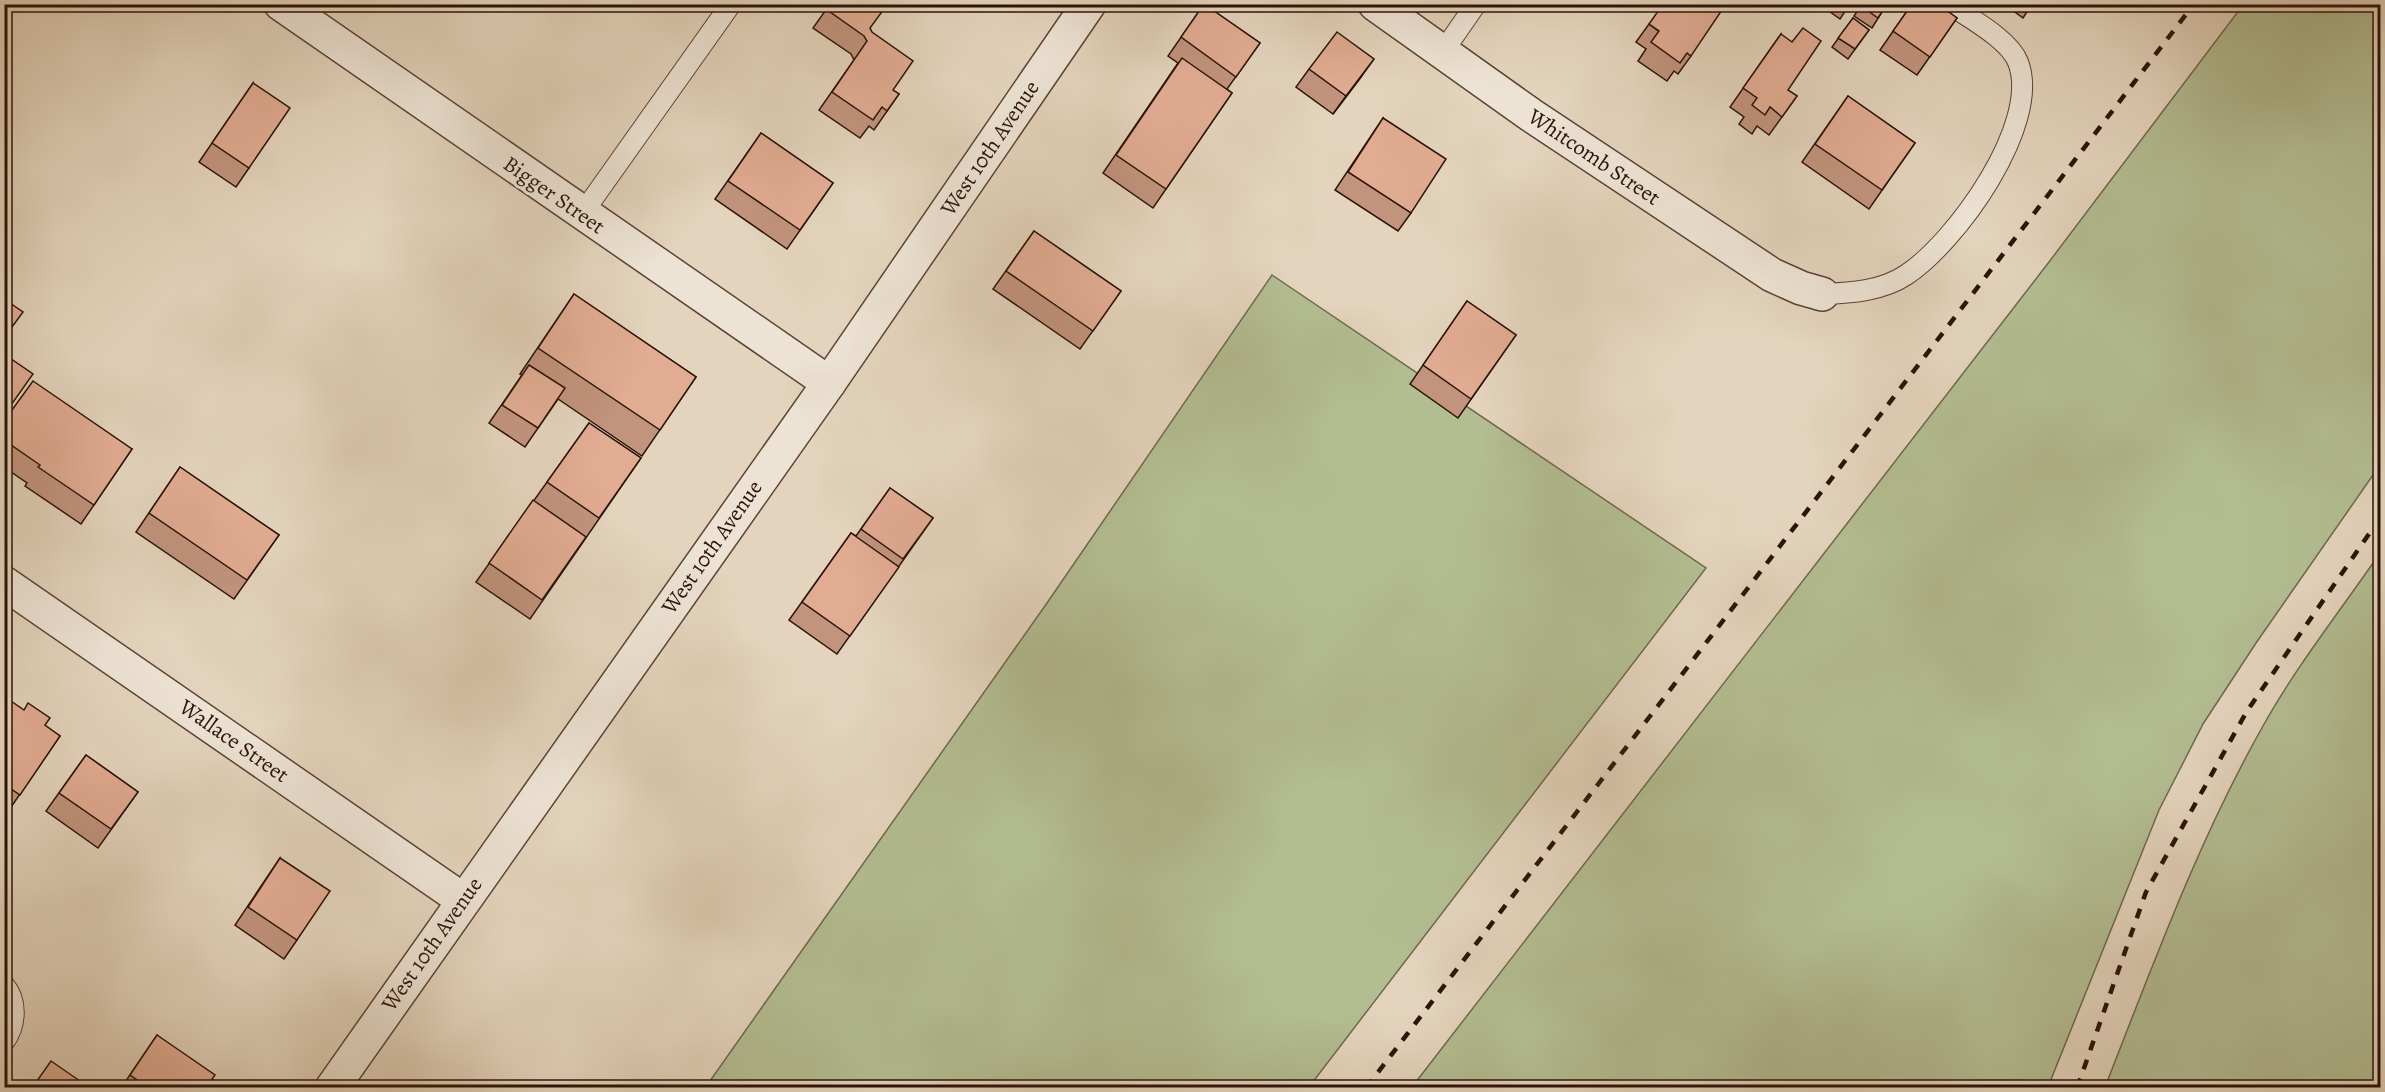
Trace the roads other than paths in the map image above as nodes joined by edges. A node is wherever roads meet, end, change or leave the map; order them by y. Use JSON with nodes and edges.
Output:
{"nodes":[{"id":1,"x":281,"y":4,"type":"edge"},
{"id":2,"x":731,"y":4,"type":"edge"},
{"id":3,"x":1089,"y":4,"type":"edge"},
{"id":4,"x":1375,"y":4,"type":"edge"},
{"id":5,"x":1476,"y":4,"type":"edge"},
{"id":6,"x":1949,"y":4,"type":"edge"},
{"id":7,"x":1442,"y":53,"type":"junction"},
{"id":8,"x":582,"y":214,"type":"junction"},
{"id":9,"x":1822,"y":294,"type":"joint"},
{"id":10,"x":829,"y":383,"type":"junction"},
{"id":11,"x":4,"y":583,"type":"edge"},
{"id":12,"x":463,"y":900,"type":"junction"},
{"id":13,"x":4,"y":985,"type":"edge"},
{"id":14,"x":4,"y":1042,"type":"edge"},
{"id":15,"x":332,"y":1088,"type":"edge"}],
"edges":[{"from":1,"to":8,"type":"street","name":"Bigger Street"},
{"from":2,"to":8,"type":"lane"},
{"from":3,"to":10,"type":"street","name":"West 10th Avenue"},
{"from":4,"to":7,"type":"street","name":"Whitcomb Street"},
{"from":5,"to":7,"type":"lane"},
{"from":6,"to":9,"type":"lane"},
{"from":7,"to":9,"type":"street","name":"Whitcomb Street"},
{"from":8,"to":10,"type":"street","name":"Bigger Street"},
{"from":10,"to":12,"type":"street","name":"West 10th Avenue"},
{"from":11,"to":12,"type":"street","name":"Wallace Street"},
{"from":12,"to":15,"type":"street","name":"West 10th Avenue"},
{"from":13,"to":14,"type":"lane"}]}
